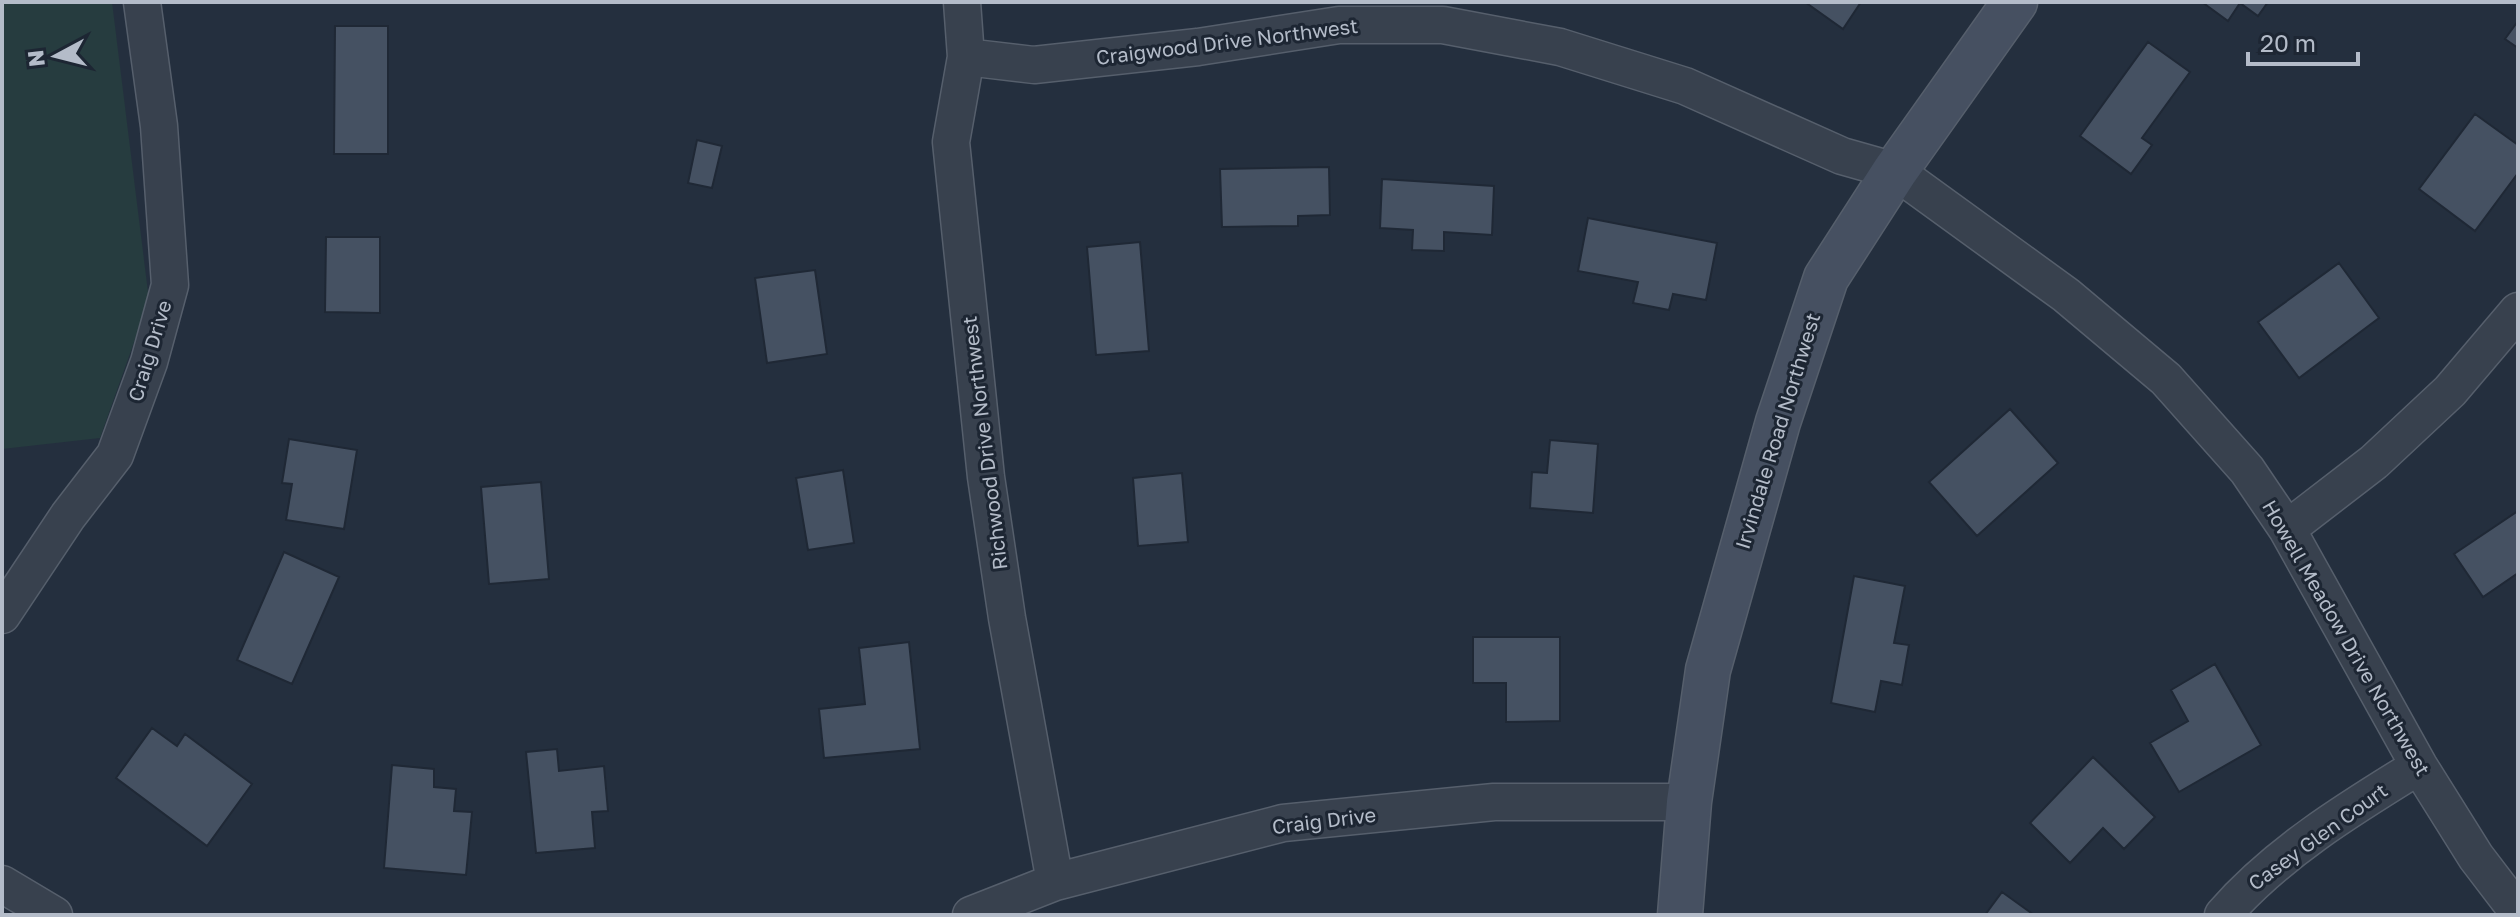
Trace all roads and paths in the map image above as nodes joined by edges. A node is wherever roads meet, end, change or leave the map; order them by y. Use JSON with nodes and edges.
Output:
{"nodes":[{"id":1,"x":142,"y":2,"type":"edge"},
{"id":2,"x":962,"y":2,"type":"edge"},
{"id":3,"x":2015,"y":2,"type":"edge"},
{"id":4,"x":966,"y":57,"type":"junction"},
{"id":5,"x":1895,"y":171,"type":"junction"},
{"id":6,"x":2518,"y":311,"type":"edge"},
{"id":7,"x":2287,"y":529,"type":"junction"},
{"id":8,"x":2,"y":615,"type":"edge"},
{"id":9,"x":2419,"y":766,"type":"junction"},
{"id":10,"x":1689,"y":802,"type":"junction"},
{"id":11,"x":1055,"y":882,"type":"junction"},
{"id":12,"x":2,"y":884,"type":"edge"},
{"id":13,"x":2518,"y":912,"type":"edge"},
{"id":14,"x":54,"y":915,"type":"edge"},
{"id":15,"x":971,"y":915,"type":"edge"},
{"id":16,"x":1680,"y":915,"type":"edge"},
{"id":17,"x":2223,"y":915,"type":"edge"}],
"edges":[{"from":1,"to":8,"type":"street","name":"Craig Drive"},
{"from":2,"to":4,"type":"street","name":"Richwood Drive Northwest"},
{"from":3,"to":5,"type":"street","name":"Irvindale Road Northwest"},
{"from":4,"to":5,"type":"street","name":"Craigwood Drive Northwest"},
{"from":4,"to":11,"type":"street","name":"Richwood Drive Northwest"},
{"from":5,"to":7,"type":"street","name":"Howell Meadow Drive Northwest"},
{"from":5,"to":10,"type":"street","name":"Irvindale Road Northwest"},
{"from":6,"to":7,"type":"street"},
{"from":7,"to":9,"type":"street","name":"Howell Meadow Drive Northwest"},
{"from":9,"to":13,"type":"street","name":"Howell Meadow Drive Northwest"},
{"from":9,"to":17,"type":"street","name":"Casey Glen Court"},
{"from":10,"to":11,"type":"street","name":"Craig Drive"},
{"from":10,"to":16,"type":"street","name":"Irvindale Road Northwest"},
{"from":11,"to":15,"type":"street","name":"Craig Drive"},
{"from":12,"to":14,"type":"street"}]}
